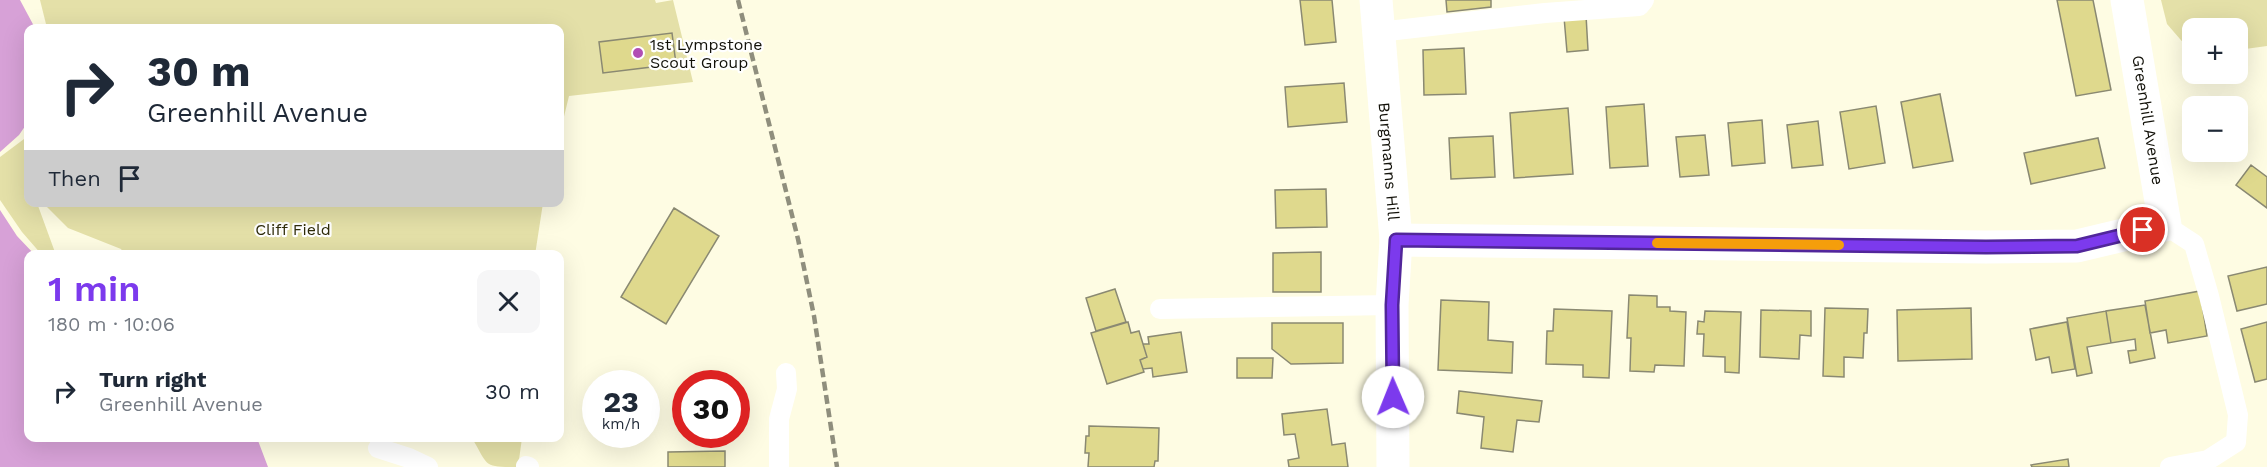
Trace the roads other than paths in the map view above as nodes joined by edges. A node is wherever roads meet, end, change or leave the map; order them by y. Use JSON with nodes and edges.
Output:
{"nodes":[{"id":1,"x":1644,"y":0,"type":"edge"},
{"id":2,"x":2127,"y":0,"type":"edge"},
{"id":3,"x":1377,"y":16,"type":"edge"},
{"id":4,"x":2165,"y":225,"type":"junction"},
{"id":5,"x":1396,"y":240,"type":"junction"},
{"id":6,"x":1392,"y":305,"type":"junction"},
{"id":7,"x":1160,"y":309,"type":"dead end"},
{"id":8,"x":786,"y":373,"type":"dead end"},
{"id":9,"x":378,"y":448,"type":"dead end"},
{"id":10,"x":428,"y":467,"type":"edge"},
{"id":11,"x":779,"y":467,"type":"edge"},
{"id":12,"x":1394,"y":467,"type":"edge"},
{"id":13,"x":2170,"y":467,"type":"edge"}],
"edges":[{"from":1,"to":3,"type":"lane"},
{"from":2,"to":4,"type":"street","name":"Greenhill Avenue"},
{"from":3,"to":5,"type":"street","name":"Burgmanns Hill"},
{"from":4,"to":5,"type":"street"},
{"from":4,"to":13,"type":"lane"},
{"from":5,"to":6,"type":"street","name":"Burgmanns Hill"},
{"from":6,"to":7,"type":"lane"},
{"from":6,"to":12,"type":"street","name":"Burgmanns Hill"},
{"from":8,"to":11,"type":"lane"},
{"from":9,"to":10,"type":"lane"}]}
